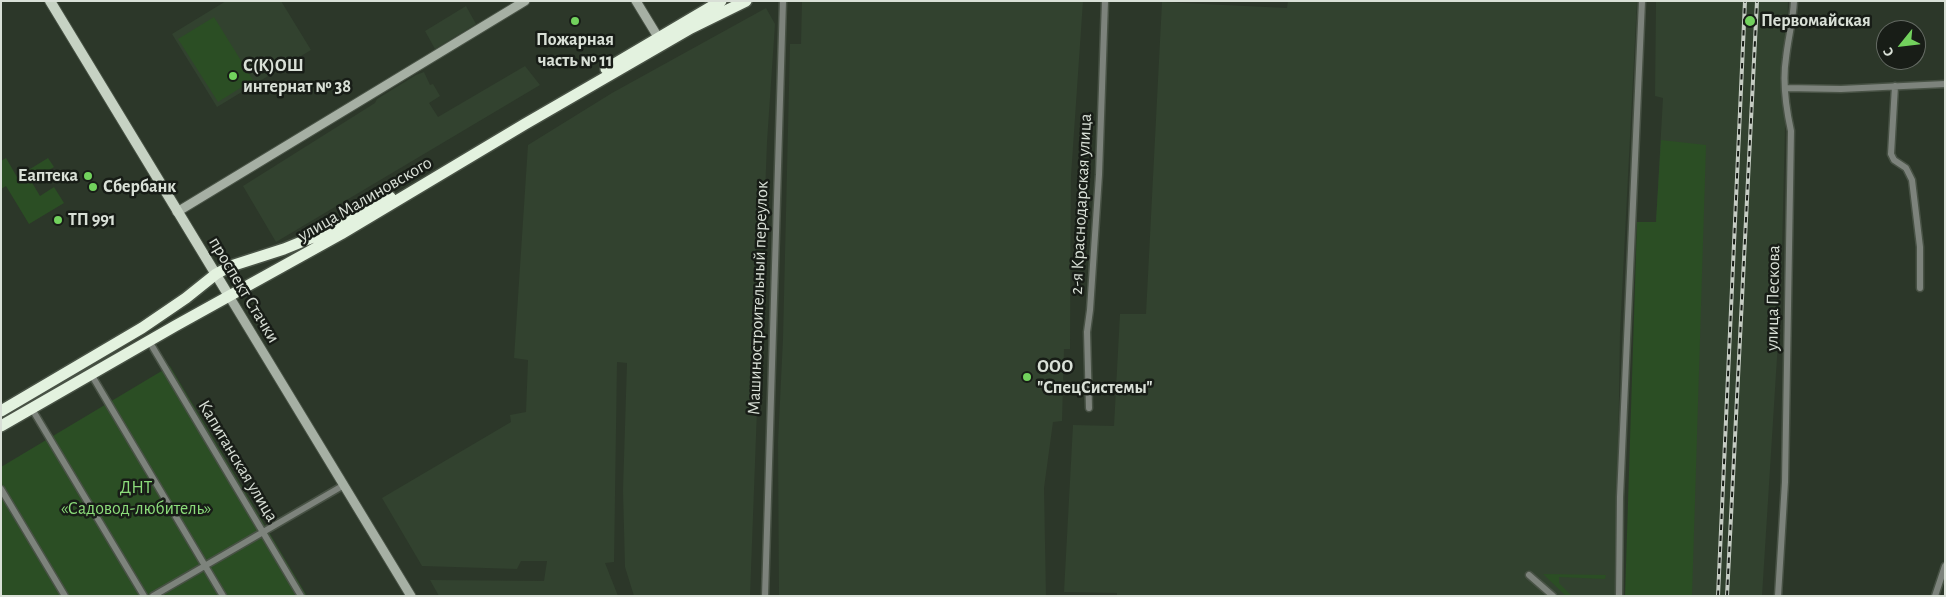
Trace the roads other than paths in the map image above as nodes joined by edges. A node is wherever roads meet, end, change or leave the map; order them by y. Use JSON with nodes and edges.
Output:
{"nodes":[{"id":1,"x":50,"y":1,"type":"edge"},
{"id":2,"x":525,"y":1,"type":"edge"},
{"id":3,"x":636,"y":1,"type":"edge"},
{"id":4,"x":721,"y":1,"type":"edge"},
{"id":5,"x":746,"y":1,"type":"edge"},
{"id":6,"x":783,"y":1,"type":"edge"},
{"id":7,"x":1105,"y":1,"type":"edge"},
{"id":8,"x":1642,"y":1,"type":"edge"},
{"id":9,"x":1794,"y":1,"type":"edge"},
{"id":10,"x":661,"y":41,"type":"junction"},
{"id":11,"x":1945,"y":84,"type":"edge"},
{"id":12,"x":1895,"y":86,"type":"junction"},
{"id":13,"x":1785,"y":88,"type":"junction"},
{"id":14,"x":177,"y":212,"type":"junction"},
{"id":15,"x":216,"y":274,"type":"junction"},
{"id":16,"x":1920,"y":288,"type":"dead end"},
{"id":17,"x":229,"y":296,"type":"junction"},
{"id":18,"x":149,"y":341,"type":"junction"},
{"id":19,"x":91,"y":374,"type":"junction"},
{"id":20,"x":1088,"y":408,"type":"dead end"},
{"id":21,"x":32,"y":409,"type":"junction"},
{"id":22,"x":1,"y":411,"type":"edge"},
{"id":23,"x":1,"y":426,"type":"edge"},
{"id":24,"x":344,"y":485,"type":"junction"},
{"id":25,"x":1,"y":489,"type":"edge"},
{"id":26,"x":263,"y":531,"type":"junction"},
{"id":27,"x":205,"y":565,"type":"junction"},
{"id":28,"x":1945,"y":566,"type":"edge"},
{"id":29,"x":1529,"y":575,"type":"dead end"},
{"id":30,"x":65,"y":596,"type":"edge"},
{"id":31,"x":144,"y":596,"type":"edge"},
{"id":32,"x":153,"y":596,"type":"edge"},
{"id":33,"x":223,"y":596,"type":"edge"},
{"id":34,"x":301,"y":596,"type":"edge"},
{"id":35,"x":411,"y":596,"type":"edge"},
{"id":36,"x":765,"y":596,"type":"edge"},
{"id":37,"x":1553,"y":596,"type":"edge"},
{"id":38,"x":1619,"y":596,"type":"edge"},
{"id":39,"x":1778,"y":596,"type":"edge"},
{"id":40,"x":1935,"y":596,"type":"edge"}],
"edges":[{"from":1,"to":14,"type":"main road","name":"проспект Стачки"},
{"from":2,"to":14,"type":"street"},
{"from":3,"to":10,"type":"street"},
{"from":4,"to":10,"type":"highway","name":"улица Малиновского"},
{"from":5,"to":10,"type":"highway","name":"улица Малиновского"},
{"from":6,"to":36,"type":"street","name":"Машиностроительный переулок"},
{"from":7,"to":20,"type":"street","name":"2-я Краснодарская улица"},
{"from":8,"to":38,"type":"street"},
{"from":9,"to":13,"type":"street","name":"улица Пескова"},
{"from":10,"to":15,"type":"highway","name":"улица Малиновского"},
{"from":10,"to":17,"type":"highway","name":"улица Малиновского"},
{"from":11,"to":12,"type":"street"},
{"from":12,"to":13,"type":"street"},
{"from":12,"to":16,"type":"street"},
{"from":13,"to":39,"type":"street","name":"улица Пескова"},
{"from":14,"to":15,"type":"main road","name":"проспект Стачки"},
{"from":15,"to":17,"type":"main road","name":"проспект Стачки"},
{"from":15,"to":22,"type":"highway","name":"улица Малиновского"},
{"from":17,"to":18,"type":"highway","name":"улица Малиновского"},
{"from":17,"to":24,"type":"street","name":"проспект Стачки"},
{"from":18,"to":19,"type":"highway","name":"улица Малиновского"},
{"from":18,"to":26,"type":"street","name":"Капитанская улица"},
{"from":19,"to":21,"type":"highway","name":"улица Малиновского"},
{"from":19,"to":27,"type":"street"},
{"from":21,"to":23,"type":"highway","name":"улица Малиновского"},
{"from":21,"to":31,"type":"street"},
{"from":24,"to":26,"type":"street"},
{"from":24,"to":35,"type":"street","name":"проспект Стачки"},
{"from":25,"to":30,"type":"street"},
{"from":26,"to":27,"type":"street"},
{"from":26,"to":34,"type":"street","name":"Капитанская улица"},
{"from":27,"to":32,"type":"street"},
{"from":27,"to":33,"type":"street"},
{"from":28,"to":40,"type":"street"},
{"from":29,"to":37,"type":"street"}]}
